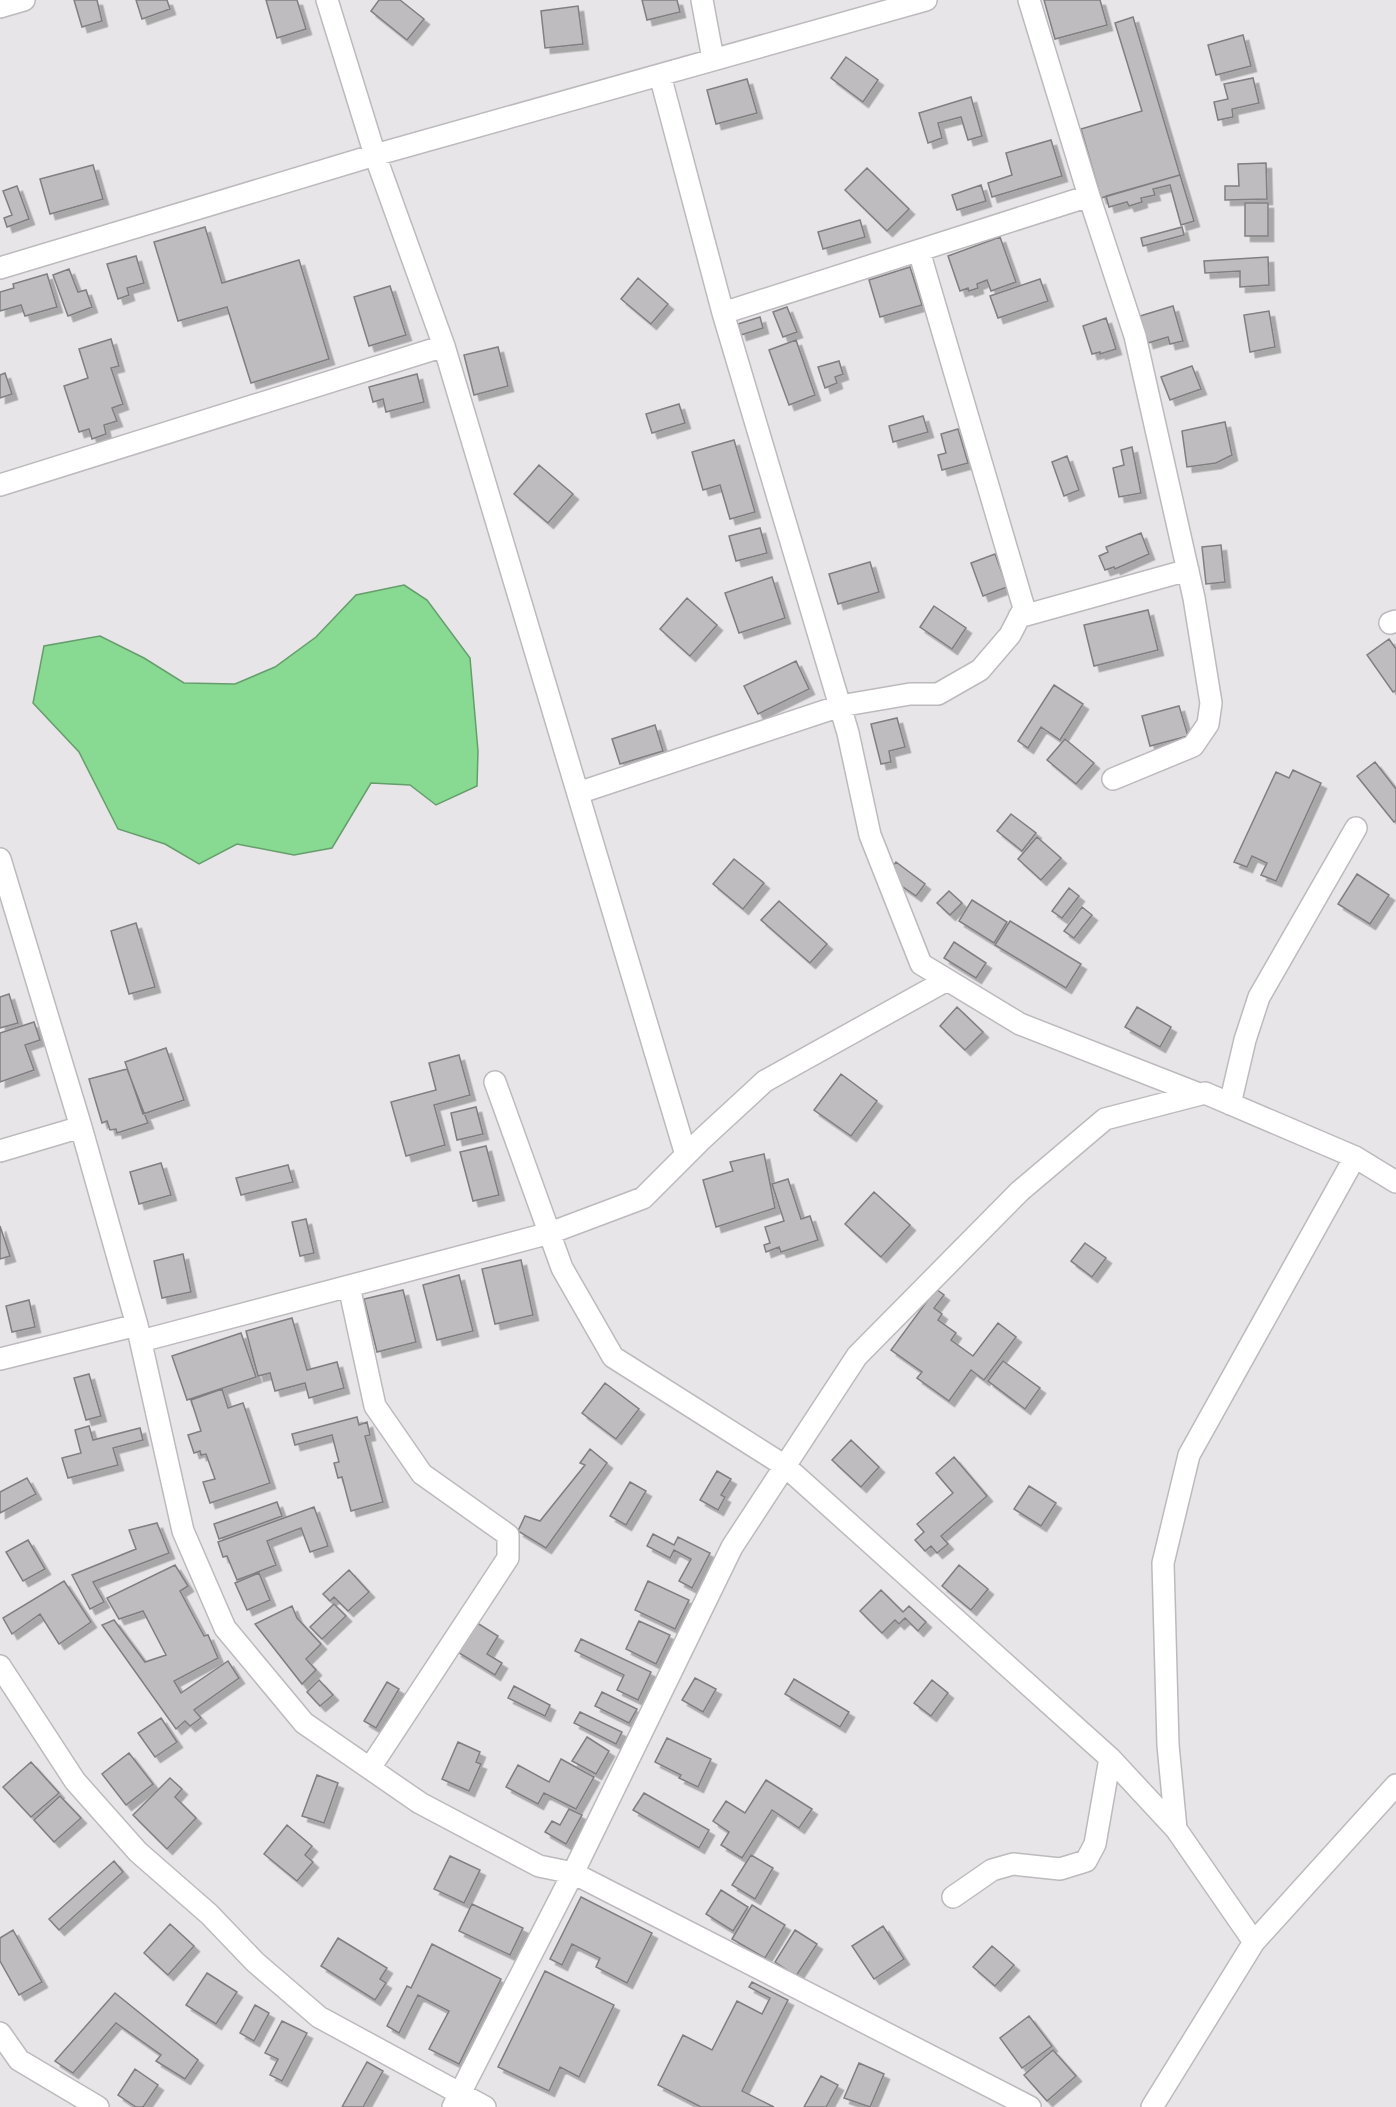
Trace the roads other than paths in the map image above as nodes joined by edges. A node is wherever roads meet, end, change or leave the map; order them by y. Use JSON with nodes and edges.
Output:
{"nodes":[{"id":1,"x":24,"y":0,"type":"edge"},
{"id":2,"x":327,"y":0,"type":"edge"},
{"id":3,"x":702,"y":0,"type":"edge"},
{"id":4,"x":926,"y":0,"type":"edge"},
{"id":5,"x":1029,"y":0,"type":"edge"},
{"id":6,"x":0,"y":7,"type":"edge"},
{"id":7,"x":713,"y":59,"type":"junction"},
{"id":8,"x":660,"y":75,"type":"junction"},
{"id":9,"x":375,"y":155,"type":"junction"},
{"id":10,"x":1089,"y":196,"type":"junction"},
{"id":11,"x":919,"y":251,"type":"junction"},
{"id":12,"x":0,"y":268,"type":"edge"},
{"id":13,"x":723,"y":313,"type":"junction"},
{"id":14,"x":444,"y":346,"type":"junction"},
{"id":15,"x":0,"y":485,"type":"edge"},
{"id":16,"x":1188,"y":570,"type":"junction"},
{"id":17,"x":1019,"y":617,"type":"junction"},
{"id":18,"x":840,"y":706,"type":"junction"},
{"id":19,"x":1113,"y":779,"type":"dead end"},
{"id":20,"x":578,"y":793,"type":"junction"},
{"id":21,"x":1356,"y":828,"type":"dead end"},
{"id":22,"x":0,"y":859,"type":"edge"},
{"id":23,"x":947,"y":980,"type":"junction"},
{"id":24,"x":495,"y":1082,"type":"dead end"},
{"id":25,"x":1199,"y":1094,"type":"junction"},
{"id":26,"x":1230,"y":1104,"type":"junction"},
{"id":27,"x":81,"y":1127,"type":"junction"},
{"id":28,"x":0,"y":1151,"type":"edge"},
{"id":29,"x":686,"y":1155,"type":"junction"},
{"id":30,"x":1355,"y":1156,"type":"junction"},
{"id":31,"x":1396,"y":1182,"type":"edge"},
{"id":32,"x":550,"y":1233,"type":"junction"},
{"id":33,"x":349,"y":1286,"type":"junction"},
{"id":34,"x":139,"y":1333,"type":"junction"},
{"id":35,"x":0,"y":1359,"type":"edge"},
{"id":36,"x":785,"y":1466,"type":"junction"},
{"id":37,"x":0,"y":1666,"type":"edge"},
{"id":38,"x":1110,"y":1758,"type":"junction"},
{"id":39,"x":370,"y":1768,"type":"junction"},
{"id":40,"x":1396,"y":1785,"type":"edge"},
{"id":41,"x":1176,"y":1829,"type":"junction"},
{"id":42,"x":573,"y":1873,"type":"junction"},
{"id":43,"x":953,"y":1897,"type":"dead end"},
{"id":44,"x":1254,"y":1942,"type":"junction"},
{"id":45,"x":0,"y":2032,"type":"edge"},
{"id":46,"x":456,"y":2101,"type":"edge"},
{"id":47,"x":98,"y":2107,"type":"edge"},
{"id":48,"x":485,"y":2107,"type":"edge"},
{"id":49,"x":1030,"y":2107,"type":"edge"},
{"id":50,"x":1152,"y":2107,"type":"edge"}],
"edges":[{"from":1,"to":6,"type":"street"},
{"from":2,"to":9,"type":"street"},
{"from":3,"to":7,"type":"street"},
{"from":4,"to":7,"type":"street"},
{"from":5,"to":10,"type":"street"},
{"from":7,"to":8,"type":"street"},
{"from":8,"to":9,"type":"street"},
{"from":8,"to":13,"type":"street"},
{"from":9,"to":12,"type":"street"},
{"from":9,"to":14,"type":"street"},
{"from":10,"to":11,"type":"street"},
{"from":10,"to":16,"type":"street"},
{"from":11,"to":13,"type":"street"},
{"from":11,"to":17,"type":"street"},
{"from":13,"to":18,"type":"street"},
{"from":14,"to":15,"type":"street"},
{"from":14,"to":20,"type":"street"},
{"from":16,"to":17,"type":"street"},
{"from":16,"to":19,"type":"street"},
{"from":17,"to":18,"type":"street"},
{"from":18,"to":20,"type":"street"},
{"from":18,"to":23,"type":"street"},
{"from":20,"to":29,"type":"street"},
{"from":21,"to":26,"type":"street"},
{"from":22,"to":27,"type":"street"},
{"from":23,"to":25,"type":"street"},
{"from":23,"to":29,"type":"street"},
{"from":24,"to":32,"type":"street"},
{"from":25,"to":26,"type":"street"},
{"from":25,"to":36,"type":"street"},
{"from":26,"to":30,"type":"street"},
{"from":27,"to":28,"type":"street"},
{"from":27,"to":34,"type":"street"},
{"from":29,"to":32,"type":"street"},
{"from":30,"to":31,"type":"street"},
{"from":30,"to":41,"type":"street"},
{"from":32,"to":33,"type":"street"},
{"from":32,"to":36,"type":"street"},
{"from":33,"to":34,"type":"street"},
{"from":33,"to":39,"type":"street"},
{"from":34,"to":35,"type":"street"},
{"from":34,"to":39,"type":"street"},
{"from":36,"to":38,"type":"street"},
{"from":36,"to":42,"type":"street"},
{"from":37,"to":46,"type":"street"},
{"from":38,"to":41,"type":"street"},
{"from":38,"to":43,"type":"street"},
{"from":39,"to":42,"type":"street"},
{"from":40,"to":44,"type":"street"},
{"from":41,"to":44,"type":"street"},
{"from":42,"to":46,"type":"street"},
{"from":42,"to":49,"type":"street"},
{"from":44,"to":50,"type":"street"},
{"from":45,"to":47,"type":"street"},
{"from":46,"to":48,"type":"street"}]}
